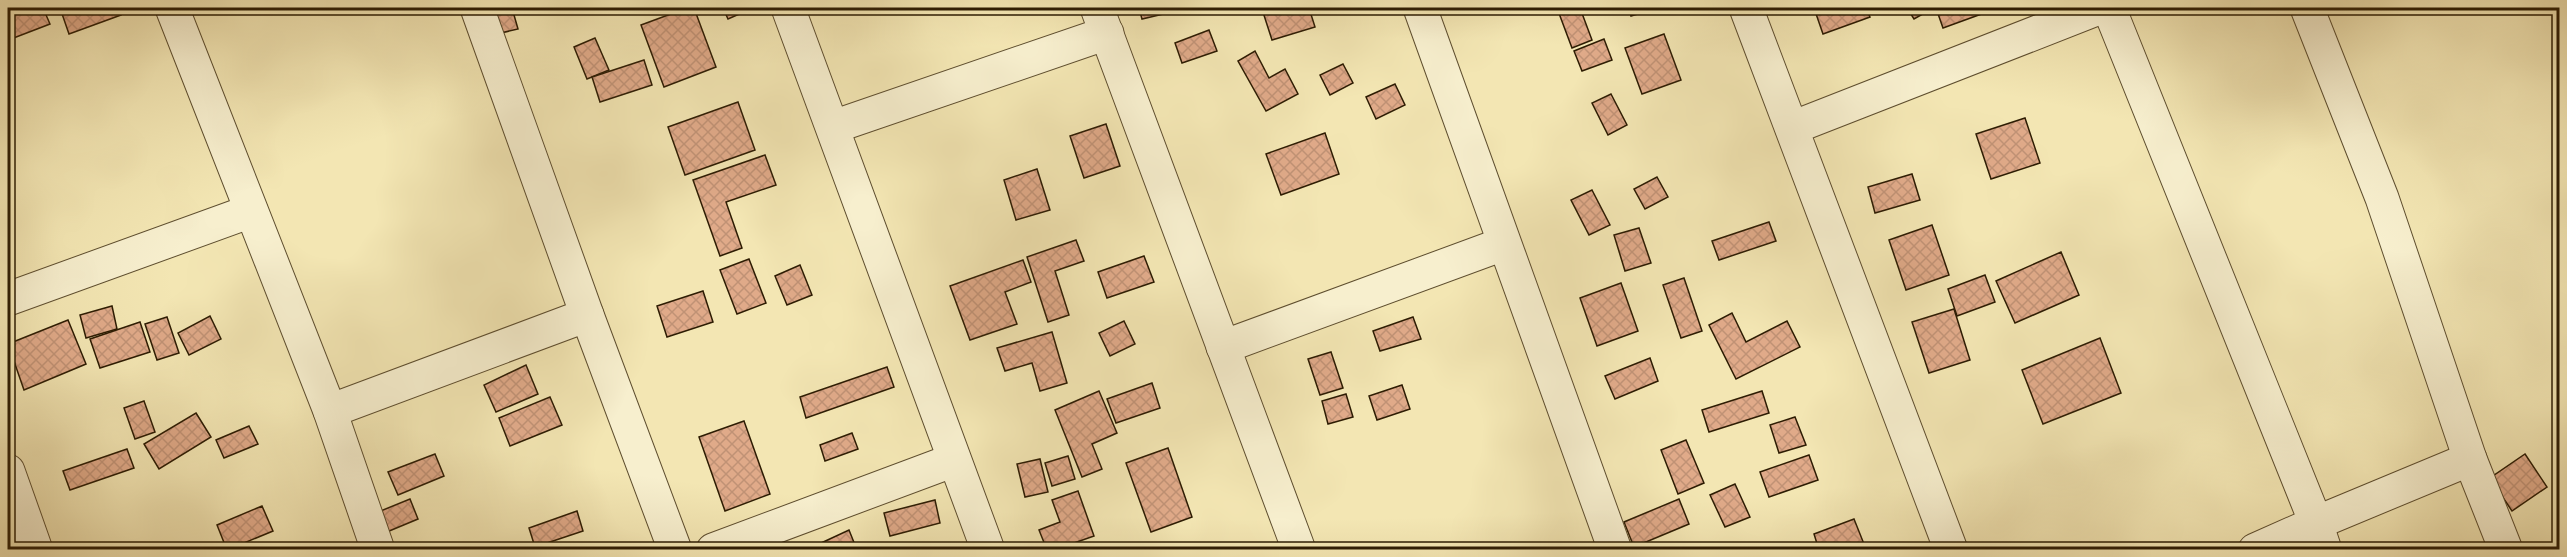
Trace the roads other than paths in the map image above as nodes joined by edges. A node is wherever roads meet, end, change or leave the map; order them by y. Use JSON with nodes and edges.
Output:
{"nodes":[{"id":1,"x":173,"y":8,"type":"edge"},
{"id":2,"x":477,"y":8,"type":"edge"},
{"id":3,"x":788,"y":8,"type":"edge"},
{"id":4,"x":1420,"y":8,"type":"edge"},
{"id":5,"x":1746,"y":8,"type":"edge"},
{"id":6,"x":2099,"y":8,"type":"edge"},
{"id":7,"x":2109,"y":8,"type":"edge"},
{"id":8,"x":2307,"y":8,"type":"edge"},
{"id":9,"x":1102,"y":20,"type":"edge"},
{"id":10,"x":833,"y":127,"type":"junction"},
{"id":11,"x":1792,"y":128,"type":"junction"},
{"id":12,"x":251,"y":210,"type":"junction"},
{"id":13,"x":1503,"y":244,"type":"junction"},
{"id":14,"x":8,"y":299,"type":"edge"},
{"id":15,"x":587,"y":315,"type":"junction"},
{"id":16,"x":1223,"y":347,"type":"junction"},
{"id":17,"x":330,"y":411,"type":"junction"},
{"id":18,"x":2470,"y":459,"type":"junction"},
{"id":19,"x":954,"y":460,"type":"junction"},
{"id":20,"x":8,"y":471,"type":"edge"},
{"id":21,"x":2320,"y":536,"type":"edge"},
{"id":22,"x":36,"y":549,"type":"edge"},
{"id":23,"x":378,"y":549,"type":"edge"},
{"id":24,"x":675,"y":549,"type":"edge"},
{"id":25,"x":713,"y":549,"type":"edge"},
{"id":26,"x":988,"y":549,"type":"edge"},
{"id":27,"x":1299,"y":549,"type":"edge"},
{"id":28,"x":1615,"y":549,"type":"edge"},
{"id":29,"x":1951,"y":549,"type":"edge"},
{"id":30,"x":2255,"y":549,"type":"edge"},
{"id":31,"x":2506,"y":549,"type":"edge"}],
"edges":[{"from":1,"to":12,"type":"street"},
{"from":2,"to":15,"type":"street"},
{"from":3,"to":10,"type":"street"},
{"from":4,"to":13,"type":"street"},
{"from":5,"to":11,"type":"street"},
{"from":6,"to":11,"type":"street"},
{"from":7,"to":21,"type":"street"},
{"from":8,"to":18,"type":"street"},
{"from":9,"to":10,"type":"street"},
{"from":9,"to":16,"type":"street"},
{"from":10,"to":19,"type":"street"},
{"from":11,"to":29,"type":"street"},
{"from":12,"to":14,"type":"street"},
{"from":12,"to":17,"type":"street"},
{"from":13,"to":16,"type":"street"},
{"from":13,"to":28,"type":"street"},
{"from":15,"to":17,"type":"street"},
{"from":15,"to":24,"type":"street"},
{"from":16,"to":27,"type":"street"},
{"from":17,"to":23,"type":"street"},
{"from":18,"to":21,"type":"street"},
{"from":18,"to":31,"type":"street"},
{"from":19,"to":25,"type":"street"},
{"from":19,"to":26,"type":"street"},
{"from":20,"to":22,"type":"street"},
{"from":21,"to":30,"type":"street"}]}
